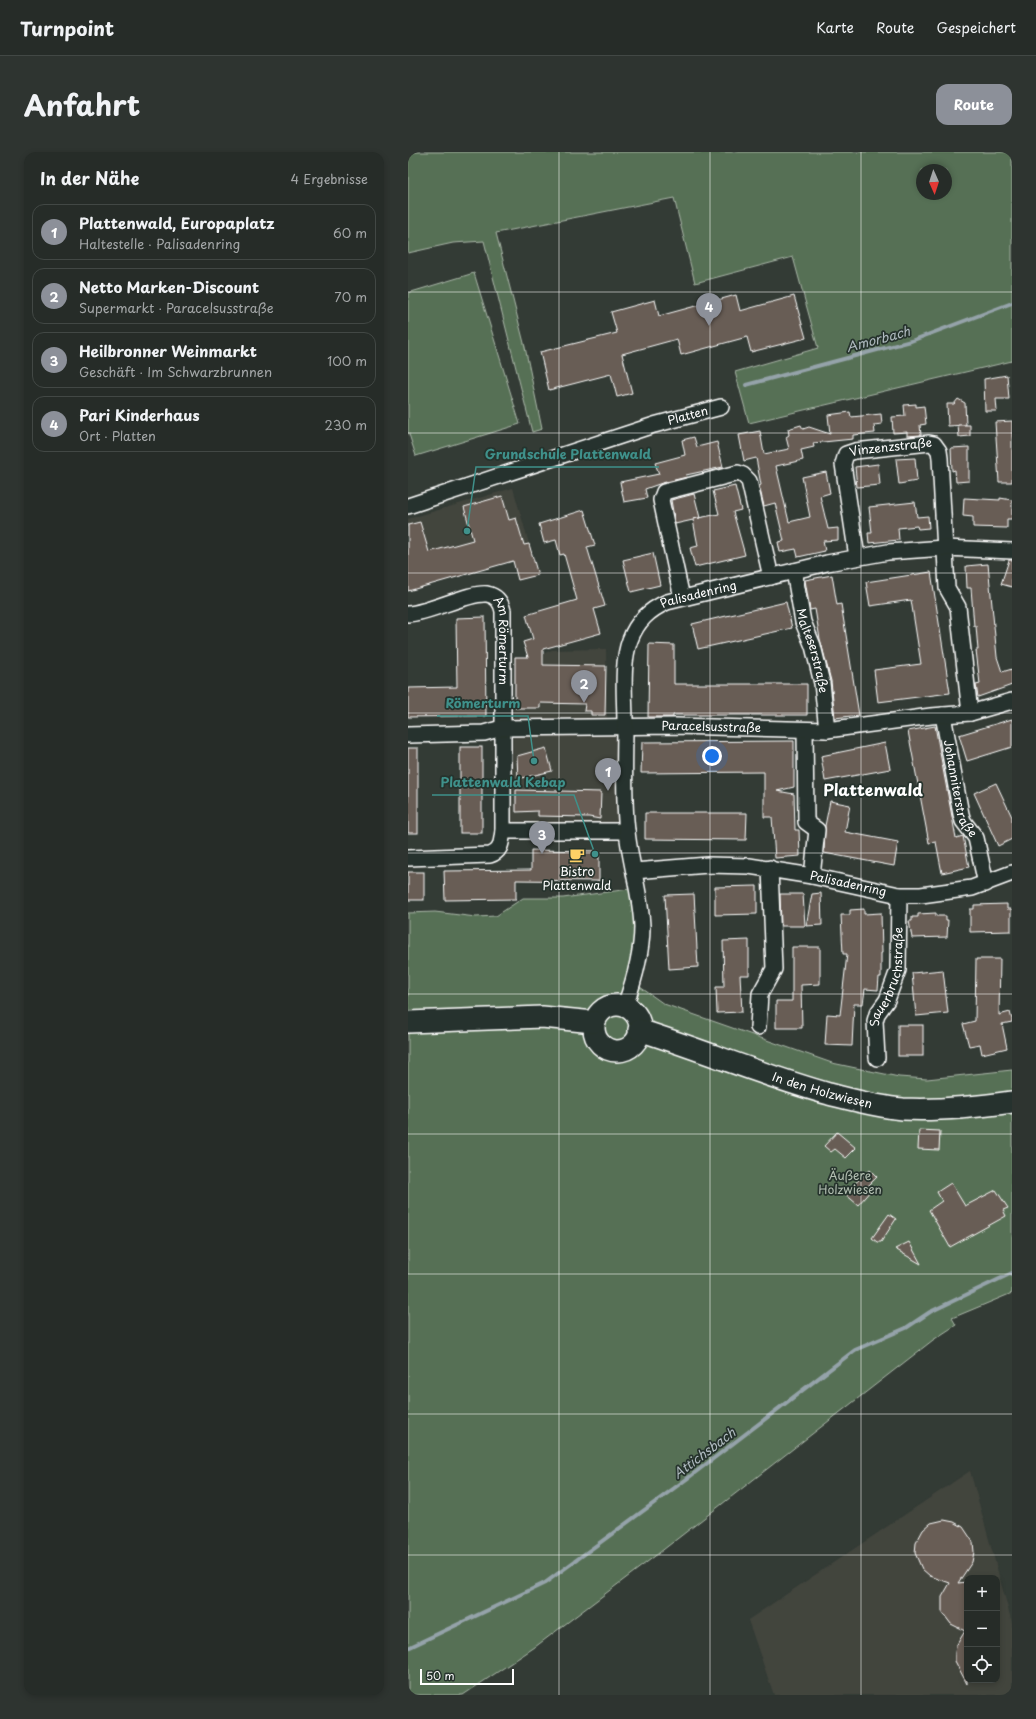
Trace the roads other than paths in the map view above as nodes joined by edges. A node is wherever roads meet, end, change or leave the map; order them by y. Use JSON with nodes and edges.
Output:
{"nodes":[{"id":1,"x":722,"y":407,"type":"dead end"},
{"id":2,"x":408,"y":506,"type":"edge"},
{"id":3,"x":945,"y":548,"type":"junction"},
{"id":4,"x":1012,"y":551,"type":"edge"},
{"id":5,"x":856,"y":557,"type":"junction"},
{"id":6,"x":794,"y":571,"type":"junction"},
{"id":7,"x":771,"y":576,"type":"junction"},
{"id":8,"x":682,"y":598,"type":"junction"},
{"id":9,"x":408,"y":614,"type":"edge"},
{"id":10,"x":1012,"y":702,"type":"edge"},
{"id":11,"x":970,"y":713,"type":"junction"},
{"id":12,"x":944,"y":715,"type":"junction"},
{"id":13,"x":625,"y":726,"type":"junction"},
{"id":14,"x":502,"y":728,"type":"junction"},
{"id":15,"x":805,"y":730,"type":"junction"},
{"id":16,"x":827,"y":730,"type":"junction"},
{"id":17,"x":408,"y":735,"type":"edge"},
{"id":18,"x":503,"y":831,"type":"junction"},
{"id":19,"x":627,"y":831,"type":"junction"},
{"id":20,"x":408,"y":858,"type":"edge"},
{"id":21,"x":770,"y":868,"type":"junction"},
{"id":22,"x":634,"y":871,"type":"junction"},
{"id":23,"x":1012,"y":873,"type":"edge"},
{"id":24,"x":812,"y":876,"type":"junction"},
{"id":25,"x":986,"y":884,"type":"junction"},
{"id":26,"x":899,"y":894,"type":"junction"},
{"id":27,"x":625,"y":1006,"type":"junction"},
{"id":28,"x":408,"y":1022,"type":"edge"},
{"id":29,"x":594,"y":1022,"type":"junction"},
{"id":30,"x":758,"y":1027,"type":"dead end"},
{"id":31,"x":639,"y":1030,"type":"junction"},
{"id":32,"x":876,"y":1058,"type":"dead end"},
{"id":33,"x":1012,"y":1102,"type":"edge"}],
"edges":[{"from":1,"to":2,"type":"street","name":"Platten"},
{"from":3,"to":4,"type":"street","name":"Palisadenring"},
{"from":3,"to":5,"type":"street","name":"Palisadenring"},
{"from":3,"to":5,"type":"street","name":"Vinzenzstraße"},
{"from":3,"to":11,"type":"street"},
{"from":5,"to":6,"type":"street","name":"Palisadenring"},
{"from":6,"to":7,"type":"street","name":"Palisadenring"},
{"from":6,"to":16,"type":"street","name":"Malteserstraße"},
{"from":7,"to":8,"type":"street","name":"Palisadenring"},
{"from":7,"to":8,"type":"street"},
{"from":8,"to":13,"type":"street","name":"Palisadenring"},
{"from":9,"to":14,"type":"street","name":"Am Römerturm"},
{"from":10,"to":11,"type":"street","name":"Paracelsusstraße"},
{"from":11,"to":12,"type":"street","name":"Paracelsusstraße"},
{"from":12,"to":16,"type":"street","name":"Paracelsusstraße"},
{"from":12,"to":25,"type":"street","name":"Johanniterstraße"},
{"from":13,"to":14,"type":"street","name":"Paracelsusstraße"},
{"from":13,"to":15,"type":"street","name":"Paracelsusstraße"},
{"from":13,"to":19,"type":"street","name":"Palisadenring"},
{"from":14,"to":17,"type":"street","name":"Paracelsusstraße"},
{"from":14,"to":18,"type":"street","name":"Am Römerturm"},
{"from":15,"to":16,"type":"street","name":"Paracelsusstraße"},
{"from":15,"to":24,"type":"street"},
{"from":18,"to":19,"type":"street"},
{"from":18,"to":20,"type":"street","name":"Am Römerturm"},
{"from":19,"to":22,"type":"street","name":"Palisadenring"},
{"from":21,"to":22,"type":"street","name":"Palisadenring"},
{"from":21,"to":24,"type":"street","name":"Palisadenring"},
{"from":21,"to":30,"type":"street"},
{"from":22,"to":27,"type":"street","name":"Palisadenring"},
{"from":23,"to":25,"type":"street","name":"Palisadenring"},
{"from":24,"to":26,"type":"street","name":"Palisadenring"},
{"from":25,"to":26,"type":"street","name":"Palisadenring"},
{"from":26,"to":32,"type":"street","name":"Sauerbruchstraße"},
{"from":27,"to":29,"type":"street"},
{"from":27,"to":31,"type":"street"},
{"from":28,"to":29,"type":"street"},
{"from":29,"to":31,"type":"street"},
{"from":31,"to":33,"type":"street","name":"In den Holzwiesen"}]}
